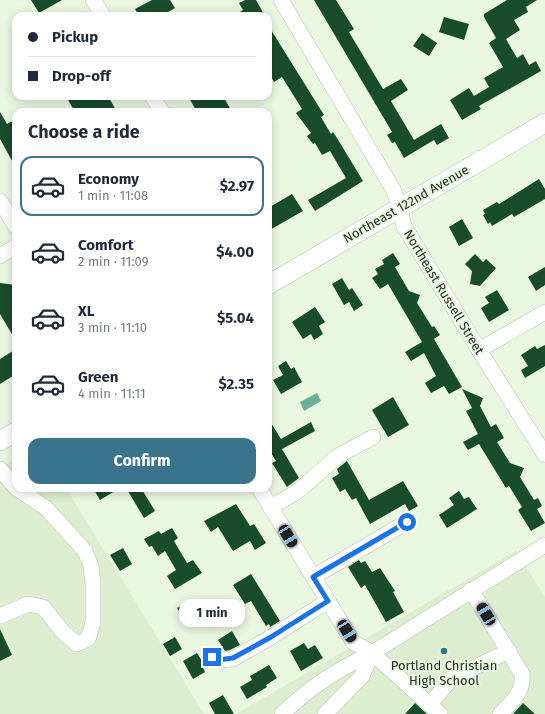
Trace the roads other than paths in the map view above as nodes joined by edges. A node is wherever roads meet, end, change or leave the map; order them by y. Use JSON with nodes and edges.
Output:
{"nodes":[{"id":1,"x":93,"y":0,"type":"edge"},
{"id":2,"x":281,"y":0,"type":"edge"},
{"id":3,"x":100,"y":12,"type":"edge"},
{"id":4,"x":545,"y":124,"type":"edge"},
{"id":5,"x":0,"y":201,"type":"edge"},
{"id":6,"x":400,"y":208,"type":"junction"},
{"id":7,"x":12,"y":220,"type":"edge"},
{"id":8,"x":12,"y":248,"type":"edge"},
{"id":9,"x":0,"y":256,"type":"edge"},
{"id":10,"x":272,"y":283,"type":"edge"},
{"id":11,"x":545,"y":312,"type":"edge"},
{"id":12,"x":478,"y":350,"type":"junction"},
{"id":13,"x":12,"y":434,"type":"edge"},
{"id":14,"x":373,"y":437,"type":"dead end"},
{"id":15,"x":0,"y":441,"type":"edge"},
{"id":16,"x":545,"y":455,"type":"edge"},
{"id":17,"x":0,"y":469,"type":"edge"},
{"id":18,"x":12,"y":483,"type":"edge"},
{"id":19,"x":22,"y":492,"type":"edge"},
{"id":20,"x":261,"y":492,"type":"edge"},
{"id":21,"x":270,"y":507,"type":"junction"},
{"id":22,"x":407,"y":522,"type":"dead end"},
{"id":23,"x":545,"y":544,"type":"edge"},
{"id":24,"x":313,"y":577,"type":"junction"},
{"id":25,"x":472,"y":590,"type":"junction"},
{"id":26,"x":331,"y":605,"type":"junction"},
{"id":27,"x":0,"y":616,"type":"edge"},
{"id":28,"x":508,"y":651,"type":"junction"},
{"id":29,"x":372,"y":653,"type":"junction"},
{"id":30,"x":212,"y":657,"type":"dead end"},
{"id":31,"x":242,"y":664,"type":"dead end"},
{"id":32,"x":435,"y":709,"type":"edge"},
{"id":33,"x":282,"y":714,"type":"edge"},
{"id":34,"x":325,"y":714,"type":"edge"},
{"id":35,"x":500,"y":714,"type":"edge"}],
"edges":[{"from":1,"to":3,"type":"street"},
{"from":2,"to":6,"type":"street","name":"Northeast Russell Street"},
{"from":4,"to":6,"type":"main road","name":"Northeast 122nd Avenue"},
{"from":5,"to":7,"type":"street"},
{"from":6,"to":10,"type":"main road","name":"Northeast 122nd Avenue"},
{"from":6,"to":12,"type":"street","name":"Northeast Russell Street"},
{"from":8,"to":9,"type":"street"},
{"from":11,"to":12,"type":"street"},
{"from":12,"to":16,"type":"street","name":"Northeast Russell Street"},
{"from":13,"to":15,"type":"main road"},
{"from":14,"to":21,"type":"street"},
{"from":17,"to":18,"type":"street"},
{"from":19,"to":27,"type":"street"},
{"from":20,"to":21,"type":"street"},
{"from":21,"to":24,"type":"street"},
{"from":22,"to":24,"type":"street"},
{"from":23,"to":25,"type":"street"},
{"from":24,"to":26,"type":"street"},
{"from":25,"to":28,"type":"street"},
{"from":25,"to":29,"type":"street"},
{"from":26,"to":29,"type":"street"},
{"from":26,"to":30,"type":"street"},
{"from":26,"to":31,"type":"street"},
{"from":28,"to":32,"type":"street"},
{"from":28,"to":35,"type":"street"},
{"from":29,"to":32,"type":"street"},
{"from":29,"to":33,"type":"street"},
{"from":29,"to":34,"type":"street"}]}
